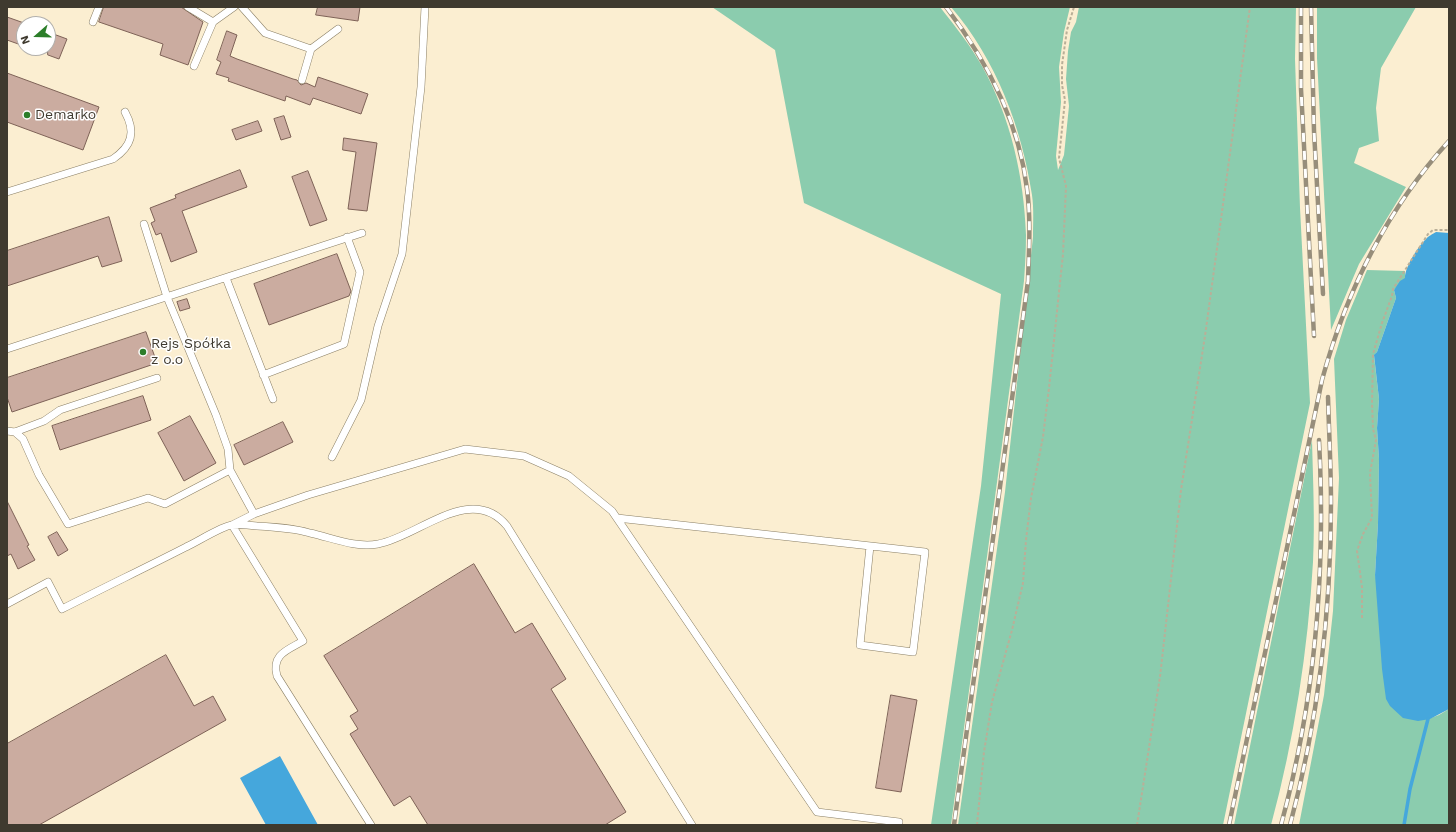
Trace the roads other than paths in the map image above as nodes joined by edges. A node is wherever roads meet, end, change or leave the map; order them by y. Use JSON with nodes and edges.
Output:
{"nodes":[{"id":1,"x":99,"y":7,"type":"edge"},
{"id":2,"x":188,"y":7,"type":"edge"},
{"id":3,"x":234,"y":7,"type":"edge"},
{"id":4,"x":242,"y":7,"type":"edge"},
{"id":5,"x":425,"y":7,"type":"edge"},
{"id":6,"x":93,"y":22,"type":"dead end"},
{"id":7,"x":213,"y":22,"type":"junction"},
{"id":8,"x":338,"y":29,"type":"dead end"},
{"id":9,"x":311,"y":49,"type":"junction"},
{"id":10,"x":194,"y":66,"type":"dead end"},
{"id":11,"x":302,"y":80,"type":"dead end"},
{"id":12,"x":125,"y":112,"type":"dead end"},
{"id":13,"x":7,"y":192,"type":"edge"},
{"id":14,"x":144,"y":224,"type":"dead end"},
{"id":15,"x":362,"y":233,"type":"dead end"},
{"id":16,"x":347,"y":237,"type":"junction"},
{"id":17,"x":226,"y":278,"type":"junction"},
{"id":18,"x":167,"y":297,"type":"junction"},
{"id":19,"x":7,"y":350,"type":"edge"},
{"id":20,"x":263,"y":375,"type":"junction"},
{"id":21,"x":157,"y":378,"type":"dead end"},
{"id":22,"x":273,"y":399,"type":"dead end"},
{"id":23,"x":11,"y":431,"type":"edge"},
{"id":24,"x":332,"y":457,"type":"dead end"},
{"id":25,"x":230,"y":470,"type":"junction"},
{"id":26,"x":254,"y":514,"type":"junction"},
{"id":27,"x":617,"y":518,"type":"junction"},
{"id":28,"x":232,"y":525,"type":"junction"},
{"id":29,"x":870,"y":546,"type":"junction"},
{"id":30,"x":7,"y":604,"type":"edge"},
{"id":31,"x":899,"y":822,"type":"dead end"},
{"id":32,"x":371,"y":825,"type":"edge"},
{"id":33,"x":692,"y":825,"type":"edge"}],
"edges":[{"from":1,"to":6,"type":"lane"},
{"from":2,"to":7,"type":"lane"},
{"from":3,"to":7,"type":"lane"},
{"from":4,"to":9,"type":"lane"},
{"from":5,"to":24,"type":"lane"},
{"from":7,"to":10,"type":"lane"},
{"from":8,"to":9,"type":"lane"},
{"from":9,"to":11,"type":"lane"},
{"from":12,"to":13,"type":"lane"},
{"from":14,"to":18,"type":"lane"},
{"from":15,"to":16,"type":"lane"},
{"from":16,"to":17,"type":"lane"},
{"from":16,"to":20,"type":"lane"},
{"from":17,"to":18,"type":"lane"},
{"from":17,"to":20,"type":"lane"},
{"from":18,"to":19,"type":"lane"},
{"from":18,"to":25,"type":"lane"},
{"from":20,"to":22,"type":"lane"},
{"from":21,"to":23,"type":"lane"},
{"from":23,"to":25,"type":"lane"},
{"from":25,"to":26,"type":"lane"},
{"from":26,"to":27,"type":"lane"},
{"from":26,"to":28,"type":"lane"},
{"from":27,"to":29,"type":"lane"},
{"from":27,"to":31,"type":"lane"},
{"from":28,"to":30,"type":"lane"},
{"from":28,"to":32,"type":"lane"},
{"from":28,"to":33,"type":"lane"},
{"from":29,"to":29,"type":"lane"}]}
